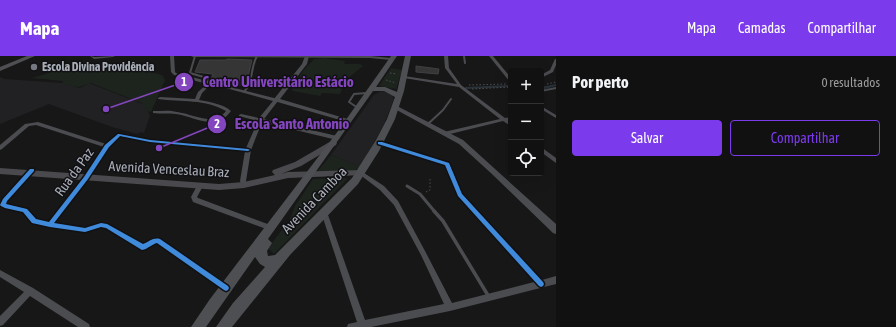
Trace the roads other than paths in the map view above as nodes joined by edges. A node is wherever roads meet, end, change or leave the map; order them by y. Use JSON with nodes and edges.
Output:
{"nodes":[{"id":1,"x":32,"y":56,"type":"edge"},
{"id":2,"x":92,"y":56,"type":"edge"},
{"id":3,"x":112,"y":56,"type":"edge"},
{"id":4,"x":172,"y":56,"type":"edge"},
{"id":5,"x":194,"y":56,"type":"edge"},
{"id":6,"x":257,"y":56,"type":"edge"},
{"id":7,"x":307,"y":56,"type":"edge"},
{"id":8,"x":408,"y":56,"type":"edge"},
{"id":9,"x":446,"y":56,"type":"edge"},
{"id":10,"x":464,"y":56,"type":"edge"},
{"id":11,"x":492,"y":56,"type":"edge"},
{"id":12,"x":370,"y":57,"type":"edge"},
{"id":13,"x":556,"y":60,"type":"edge"},
{"id":14,"x":465,"y":63,"type":"dead end"},
{"id":15,"x":397,"y":68,"type":"edge"},
{"id":16,"x":502,"y":68,"type":"junction"},
{"id":17,"x":0,"y":69,"type":"edge"},
{"id":18,"x":508,"y":70,"type":"edge"},
{"id":19,"x":544,"y":75,"type":"edge"},
{"id":20,"x":508,"y":76,"type":"edge"},
{"id":21,"x":210,"y":83,"type":"junction"},
{"id":22,"x":462,"y":87,"type":"junction"},
{"id":23,"x":556,"y":88,"type":"edge"},
{"id":24,"x":544,"y":90,"type":"edge"},
{"id":25,"x":369,"y":91,"type":"junction"},
{"id":26,"x":244,"y":92,"type":"junction"},
{"id":27,"x":399,"y":96,"type":"junction"},
{"id":28,"x":160,"y":98,"type":"dead end"},
{"id":29,"x":451,"y":99,"type":"dead end"},
{"id":30,"x":197,"y":100,"type":"junction"},
{"id":31,"x":276,"y":100,"type":"junction"},
{"id":32,"x":396,"y":107,"type":"junction"},
{"id":33,"x":544,"y":108,"type":"edge"},
{"id":34,"x":155,"y":112,"type":"dead end"},
{"id":35,"x":549,"y":112,"type":"junction"},
{"id":36,"x":544,"y":113,"type":"edge"},
{"id":37,"x":241,"y":115,"type":"dead end"},
{"id":38,"x":556,"y":117,"type":"edge"},
{"id":39,"x":261,"y":119,"type":"junction"},
{"id":40,"x":508,"y":119,"type":"edge"},
{"id":41,"x":504,"y":120,"type":"junction"},
{"id":42,"x":349,"y":121,"type":"junction"},
{"id":43,"x":508,"y":123,"type":"edge"},
{"id":44,"x":428,"y":124,"type":"junction"},
{"id":45,"x":446,"y":133,"type":"junction"},
{"id":46,"x":335,"y":140,"type":"junction"},
{"id":47,"x":380,"y":143,"type":"junction"},
{"id":48,"x":108,"y":146,"type":"junction"},
{"id":49,"x":0,"y":148,"type":"edge"},
{"id":50,"x":248,"y":150,"type":"junction"},
{"id":51,"x":544,"y":151,"type":"edge"},
{"id":52,"x":556,"y":161,"type":"edge"},
{"id":53,"x":0,"y":167,"type":"edge"},
{"id":54,"x":0,"y":171,"type":"edge"},
{"id":55,"x":30,"y":172,"type":"junction"},
{"id":56,"x":360,"y":173,"type":"junction"},
{"id":57,"x":308,"y":174,"type":"junction"},
{"id":58,"x":87,"y":176,"type":"junction"},
{"id":59,"x":244,"y":183,"type":"junction"},
{"id":60,"x":200,"y":186,"type":"junction"},
{"id":61,"x":407,"y":186,"type":"dead end"},
{"id":62,"x":283,"y":211,"type":"junction"},
{"id":63,"x":324,"y":212,"type":"junction"},
{"id":64,"x":50,"y":225,"type":"junction"},
{"id":65,"x":271,"y":228,"type":"junction"},
{"id":66,"x":556,"y":230,"type":"edge"},
{"id":67,"x":278,"y":260,"type":"junction"},
{"id":68,"x":0,"y":273,"type":"edge"},
{"id":69,"x":556,"y":280,"type":"edge"},
{"id":70,"x":541,"y":284,"type":"junction"},
{"id":71,"x":226,"y":288,"type":"junction"},
{"id":72,"x":30,"y":291,"type":"junction"},
{"id":73,"x":489,"y":297,"type":"junction"},
{"id":74,"x":450,"y":307,"type":"junction"},
{"id":75,"x":0,"y":322,"type":"edge"},
{"id":76,"x":362,"y":326,"type":"edge"},
{"id":77,"x":86,"y":327,"type":"edge"},
{"id":78,"x":198,"y":327,"type":"edge"},
{"id":79,"x":222,"y":327,"type":"edge"},
{"id":80,"x":351,"y":327,"type":"edge"}],
"edges":[{"from":1,"to":17,"type":"main road"},
{"from":2,"to":3,"type":"street"},
{"from":4,"to":21,"type":"street"},
{"from":5,"to":6,"type":"street"},
{"from":5,"to":21,"type":"lane"},
{"from":6,"to":7,"type":"street"},
{"from":6,"to":26,"type":"lane"},
{"from":7,"to":12,"type":"street"},
{"from":7,"to":31,"type":"street"},
{"from":8,"to":15,"type":"main road","name":"Avenida Camboa"},
{"from":9,"to":22,"type":"street"},
{"from":10,"to":14,"type":"lane"},
{"from":11,"to":16,"type":"street"},
{"from":12,"to":15,"type":"street"},
{"from":13,"to":19,"type":"street"},
{"from":15,"to":22,"type":"street"},
{"from":15,"to":25,"type":"main road","name":"Avenida Camboa"},
{"from":15,"to":27,"type":"main road","name":"Avenida Camboa"},
{"from":16,"to":18,"type":"street"},
{"from":16,"to":20,"type":"street"},
{"from":21,"to":26,"type":"street"},
{"from":21,"to":30,"type":"street"},
{"from":22,"to":41,"type":"street"},
{"from":23,"to":24,"type":"street"},
{"from":25,"to":27,"type":"main road"},
{"from":25,"to":42,"type":"main road","name":"Avenida Camboa"},
{"from":26,"to":31,"type":"street"},
{"from":27,"to":32,"type":"main road","name":"Avenida Camboa"},
{"from":28,"to":30,"type":"street"},
{"from":29,"to":44,"type":"lane"},
{"from":30,"to":34,"type":"street"},
{"from":31,"to":39,"type":"street"},
{"from":31,"to":42,"type":"street"},
{"from":32,"to":44,"type":"street"},
{"from":32,"to":47,"type":"main road","name":"Avenida Camboa"},
{"from":33,"to":35,"type":"street"},
{"from":35,"to":36,"type":"street"},
{"from":35,"to":38,"type":"street"},
{"from":37,"to":39,"type":"street"},
{"from":39,"to":46,"type":"street"},
{"from":39,"to":50,"type":"street"},
{"from":40,"to":41,"type":"street"},
{"from":41,"to":43,"type":"street"},
{"from":41,"to":45,"type":"street"},
{"from":42,"to":46,"type":"main road","name":"Avenida Camboa"},
{"from":44,"to":45,"type":"street"},
{"from":45,"to":66,"type":"street"},
{"from":46,"to":57,"type":"main road","name":"Avenida Camboa"},
{"from":46,"to":59,"type":"main road","name":"Avenida Venceslau Braz"},
{"from":47,"to":56,"type":"main road","name":"Avenida Camboa"},
{"from":47,"to":70,"type":"street"},
{"from":48,"to":49,"type":"street"},
{"from":48,"to":50,"type":"street","name":"Rua da Paz"},
{"from":48,"to":58,"type":"street","name":"Rua da Paz"},
{"from":50,"to":59,"type":"street"},
{"from":51,"to":52,"type":"street"},
{"from":53,"to":55,"type":"main road","name":"Avenida Venceslau Braz"},
{"from":54,"to":55,"type":"main road","name":"Avenida Venceslau Braz"},
{"from":55,"to":58,"type":"main road","name":"Avenida Venceslau Braz"},
{"from":55,"to":64,"type":"street"},
{"from":56,"to":57,"type":"main road","name":"Avenida Venceslau Braz"},
{"from":56,"to":63,"type":"main road","name":"Avenida Camboa"},
{"from":56,"to":74,"type":"street"},
{"from":57,"to":59,"type":"main road","name":"Avenida Venceslau Braz"},
{"from":57,"to":62,"type":"main road","name":"Avenida Camboa"},
{"from":58,"to":59,"type":"main road","name":"Avenida Venceslau Braz"},
{"from":58,"to":60,"type":"main road","name":"Avenida Venceslau Braz"},
{"from":58,"to":64,"type":"street","name":"Rua da Paz"},
{"from":59,"to":60,"type":"main road","name":"Avenida Venceslau Braz"},
{"from":60,"to":65,"type":"street"},
{"from":61,"to":73,"type":"lane"},
{"from":62,"to":65,"type":"main road","name":"Avenida Camboa"},
{"from":62,"to":67,"type":"main road"},
{"from":63,"to":67,"type":"main road","name":"Avenida Camboa"},
{"from":63,"to":76,"type":"street"},
{"from":64,"to":71,"type":"street"},
{"from":65,"to":71,"type":"main road","name":"Avenida Camboa"},
{"from":67,"to":79,"type":"main road","name":"Avenida Camboa"},
{"from":68,"to":72,"type":"street"},
{"from":69,"to":70,"type":"street"},
{"from":70,"to":73,"type":"street"},
{"from":71,"to":78,"type":"main road","name":"Avenida Camboa"},
{"from":72,"to":75,"type":"street"},
{"from":72,"to":77,"type":"street"},
{"from":73,"to":74,"type":"street"},
{"from":74,"to":76,"type":"street"},
{"from":76,"to":80,"type":"street"}]}
